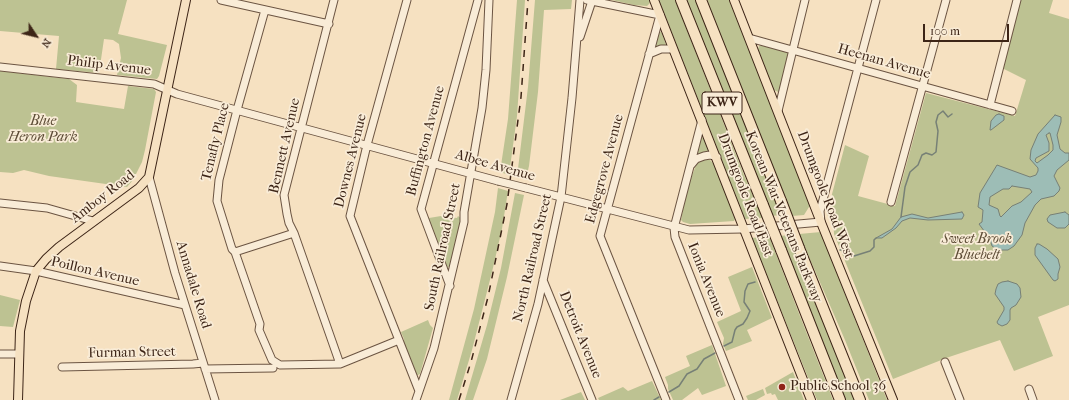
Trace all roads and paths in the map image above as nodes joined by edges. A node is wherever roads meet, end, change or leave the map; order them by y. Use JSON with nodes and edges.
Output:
{"nodes":[{"id":1,"x":186,"y":0,"type":"edge"},
{"id":2,"x":221,"y":0,"type":"edge"},
{"id":3,"x":334,"y":0,"type":"edge"},
{"id":4,"x":407,"y":0,"type":"edge"},
{"id":5,"x":478,"y":0,"type":"edge"},
{"id":6,"x":489,"y":0,"type":"edge"},
{"id":7,"x":580,"y":0,"type":"edge"},
{"id":8,"x":654,"y":0,"type":"edge"},
{"id":9,"x":681,"y":0,"type":"edge"},
{"id":10,"x":701,"y":0,"type":"edge"},
{"id":11,"x":806,"y":0,"type":"edge"},
{"id":12,"x":876,"y":0,"type":"edge"},
{"id":13,"x":946,"y":0,"type":"edge"},
{"id":14,"x":1018,"y":0,"type":"edge"},
{"id":15,"x":589,"y":1,"type":"edge"},
{"id":16,"x":735,"y":1,"type":"edge"},
{"id":17,"x":265,"y":10,"type":"junction"},
{"id":18,"x":660,"y":16,"type":"junction"},
{"id":19,"x":329,"y":24,"type":"junction"},
{"id":20,"x":749,"y":38,"type":"junction"},
{"id":21,"x":577,"y":48,"type":"junction"},
{"id":22,"x":673,"y":49,"type":"junction"},
{"id":23,"x":794,"y":50,"type":"junction"},
{"id":24,"x":650,"y":54,"type":"junction"},
{"id":25,"x":0,"y":67,"type":"edge"},
{"id":26,"x":859,"y":68,"type":"junction"},
{"id":27,"x":923,"y":86,"type":"junction"},
{"id":28,"x":167,"y":89,"type":"junction"},
{"id":29,"x":990,"y":105,"type":"junction"},
{"id":30,"x":237,"y":110,"type":"junction"},
{"id":31,"x":778,"y":111,"type":"junction"},
{"id":32,"x":1012,"y":111,"type":"dead end"},
{"id":33,"x":702,"y":120,"type":"junction"},
{"id":34,"x":302,"y":128,"type":"junction"},
{"id":35,"x":368,"y":145,"type":"junction"},
{"id":36,"x":716,"y":157,"type":"junction"},
{"id":37,"x":434,"y":163,"type":"junction"},
{"id":38,"x":690,"y":167,"type":"junction"},
{"id":39,"x":472,"y":173,"type":"junction"},
{"id":40,"x":149,"y":177,"type":"junction"},
{"id":41,"x":561,"y":197,"type":"junction"},
{"id":42,"x":891,"y":202,"type":"dead end"},
{"id":43,"x":0,"y":203,"type":"edge"},
{"id":44,"x":607,"y":210,"type":"junction"},
{"id":45,"x":93,"y":221,"type":"junction"},
{"id":46,"x":821,"y":222,"type":"junction"},
{"id":47,"x":674,"y":228,"type":"junction"},
{"id":48,"x":744,"y":229,"type":"junction"},
{"id":49,"x":294,"y":232,"type":"junction"},
{"id":50,"x":235,"y":252,"type":"junction"},
{"id":51,"x":0,"y":266,"type":"edge"},
{"id":52,"x":36,"y":271,"type":"junction"},
{"id":53,"x":543,"y":280,"type":"junction"},
{"id":54,"x":450,"y":286,"type":"junction"},
{"id":55,"x":185,"y":305,"type":"junction"},
{"id":56,"x":399,"y":340,"type":"junction"},
{"id":57,"x":0,"y":354,"type":"edge"},
{"id":58,"x":18,"y":354,"type":"junction"},
{"id":59,"x":945,"y":362,"type":"dead end"},
{"id":60,"x":340,"y":364,"type":"junction"},
{"id":61,"x":204,"y":366,"type":"junction"},
{"id":62,"x":276,"y":366,"type":"junction"},
{"id":63,"x":62,"y":367,"type":"dead end"},
{"id":64,"x":1029,"y":389,"type":"dead end"},
{"id":65,"x":419,"y":391,"type":"junction"},
{"id":66,"x":18,"y":400,"type":"edge"},
{"id":67,"x":215,"y":400,"type":"edge"},
{"id":68,"x":416,"y":400,"type":"edge"},
{"id":69,"x":511,"y":400,"type":"edge"},
{"id":70,"x":592,"y":400,"type":"edge"},
{"id":71,"x":666,"y":400,"type":"edge"},
{"id":72,"x":739,"y":400,"type":"edge"},
{"id":73,"x":812,"y":400,"type":"edge"},
{"id":74,"x":840,"y":400,"type":"edge"},
{"id":75,"x":860,"y":400,"type":"edge"},
{"id":76,"x":893,"y":400,"type":"edge"},
{"id":77,"x":960,"y":400,"type":"edge"},
{"id":78,"x":1033,"y":400,"type":"edge"}],
"edges":[{"from":1,"to":28,"type":"main road","name":"Amboy Road"},
{"from":2,"to":17,"type":"street"},
{"from":3,"to":19,"type":"street","name":"Bennett Avenue"},
{"from":4,"to":35,"type":"street","name":"Downes Avenue"},
{"from":5,"to":37,"type":"street","name":"Buffington Avenue"},
{"from":6,"to":39,"type":"street","name":"South Railroad Street"},
{"from":7,"to":21,"type":"street","name":"North Railroad Street"},
{"from":8,"to":18,"type":"main road","name":"Drumgoole Road East"},
{"from":9,"to":74,"type":"highway","name":"Korean War Veterans Parkway","number":"KWV","bridge":true},
{"from":10,"to":75,"type":"highway","name":"Korean War Veterans Parkway","number":"KWV","bridge":true},
{"from":11,"to":23,"type":"street"},
{"from":12,"to":26,"type":"street"},
{"from":13,"to":27,"type":"street"},
{"from":14,"to":29,"type":"street"},
{"from":15,"to":18,"type":"street"},
{"from":15,"to":21,"type":"street","name":"North Railroad Street"},
{"from":16,"to":20,"type":"main road","name":"Drumgoole Road West"},
{"from":17,"to":19,"type":"street"},
{"from":17,"to":30,"type":"street","name":"Tenafly Place"},
{"from":18,"to":22,"type":"main road","name":"Drumgoole Road East"},
{"from":18,"to":24,"type":"street","name":"Edgegrove Avenue"},
{"from":19,"to":34,"type":"street","name":"Bennett Avenue"},
{"from":20,"to":23,"type":"street","name":"Heenan Avenue"},
{"from":20,"to":31,"type":"main road","name":"Drumgoole Road West"},
{"from":21,"to":41,"type":"street","name":"North Railroad Street"},
{"from":22,"to":24,"type":"street"},
{"from":22,"to":33,"type":"main road","name":"Drumgoole Road East"},
{"from":23,"to":26,"type":"street","name":"Heenan Avenue"},
{"from":23,"to":31,"type":"street"},
{"from":24,"to":44,"type":"street","name":"Edgegrove Avenue"},
{"from":25,"to":28,"type":"street","name":"Philip Avenue"},
{"from":26,"to":27,"type":"street","name":"Heenan Avenue"},
{"from":26,"to":46,"type":"street"},
{"from":27,"to":29,"type":"street","name":"Heenan Avenue"},
{"from":27,"to":42,"type":"street"},
{"from":28,"to":30,"type":"street","name":"Albee Avenue"},
{"from":28,"to":40,"type":"main road","name":"Amboy Road"},
{"from":29,"to":32,"type":"street","name":"Heenan Avenue"},
{"from":30,"to":34,"type":"street","name":"Albee Avenue"},
{"from":30,"to":50,"type":"street","name":"Tenafly Place"},
{"from":31,"to":46,"type":"main road","name":"Drumgoole Road West"},
{"from":33,"to":36,"type":"main road","name":"Drumgoole Road East"},
{"from":33,"to":38,"type":"street","name":"Ionia Avenue"},
{"from":34,"to":35,"type":"street","name":"Albee Avenue"},
{"from":34,"to":49,"type":"street","name":"Bennett Avenue"},
{"from":35,"to":37,"type":"street","name":"Albee Avenue"},
{"from":35,"to":56,"type":"street","name":"Downes Avenue"},
{"from":36,"to":38,"type":"street"},
{"from":36,"to":48,"type":"main road","name":"Drumgoole Road East"},
{"from":37,"to":39,"type":"street","name":"Albee Avenue"},
{"from":37,"to":54,"type":"street","name":"Buffington Avenue"},
{"from":38,"to":47,"type":"street","name":"Ionia Avenue"},
{"from":39,"to":41,"type":"street","name":"Albee Avenue","bridge":true},
{"from":39,"to":54,"type":"street","name":"South Railroad Street"},
{"from":40,"to":45,"type":"main road","name":"Amboy Road"},
{"from":40,"to":55,"type":"street","name":"Annadale Road"},
{"from":41,"to":44,"type":"street","name":"Albee Avenue"},
{"from":41,"to":53,"type":"street","name":"North Railroad Street"},
{"from":43,"to":45,"type":"street"},
{"from":44,"to":47,"type":"street","name":"Albee Avenue"},
{"from":44,"to":71,"type":"street","name":"Edgegrove Avenue"},
{"from":45,"to":52,"type":"main road","name":"Amboy Road"},
{"from":46,"to":48,"type":"street","name":"Albee Avenue"},
{"from":46,"to":76,"type":"main road","name":"Drumgoole Road West"},
{"from":47,"to":48,"type":"street","name":"Albee Avenue"},
{"from":47,"to":72,"type":"street","name":"Ionia Avenue"},
{"from":48,"to":73,"type":"main road","name":"Drumgoole Road East"},
{"from":49,"to":50,"type":"street"},
{"from":49,"to":60,"type":"street","name":"Bennett Avenue"},
{"from":50,"to":62,"type":"street","name":"Tenafly Place"},
{"from":51,"to":52,"type":"street","name":"Poillon Avenue"},
{"from":52,"to":55,"type":"street","name":"Poillon Avenue"},
{"from":52,"to":58,"type":"main road","name":"Amboy Road"},
{"from":53,"to":69,"type":"street","name":"North Railroad Street"},
{"from":53,"to":70,"type":"street","name":"Detroit Avenue"},
{"from":54,"to":65,"type":"street","name":"South Railroad Street"},
{"from":55,"to":61,"type":"street","name":"Annadale Road"},
{"from":56,"to":60,"type":"street"},
{"from":56,"to":65,"type":"street","name":"Downes Avenue"},
{"from":57,"to":58,"type":"street"},
{"from":58,"to":66,"type":"main road","name":"Amboy Road"},
{"from":59,"to":77,"type":"street"},
{"from":60,"to":62,"type":"street","name":"Furman Street"},
{"from":61,"to":62,"type":"street","name":"Furman Street"},
{"from":61,"to":63,"type":"street","name":"Furman Street"},
{"from":61,"to":67,"type":"street","name":"Annadale Road"},
{"from":64,"to":78,"type":"street"},
{"from":65,"to":68,"type":"street","name":"South Railroad Street"}]}
